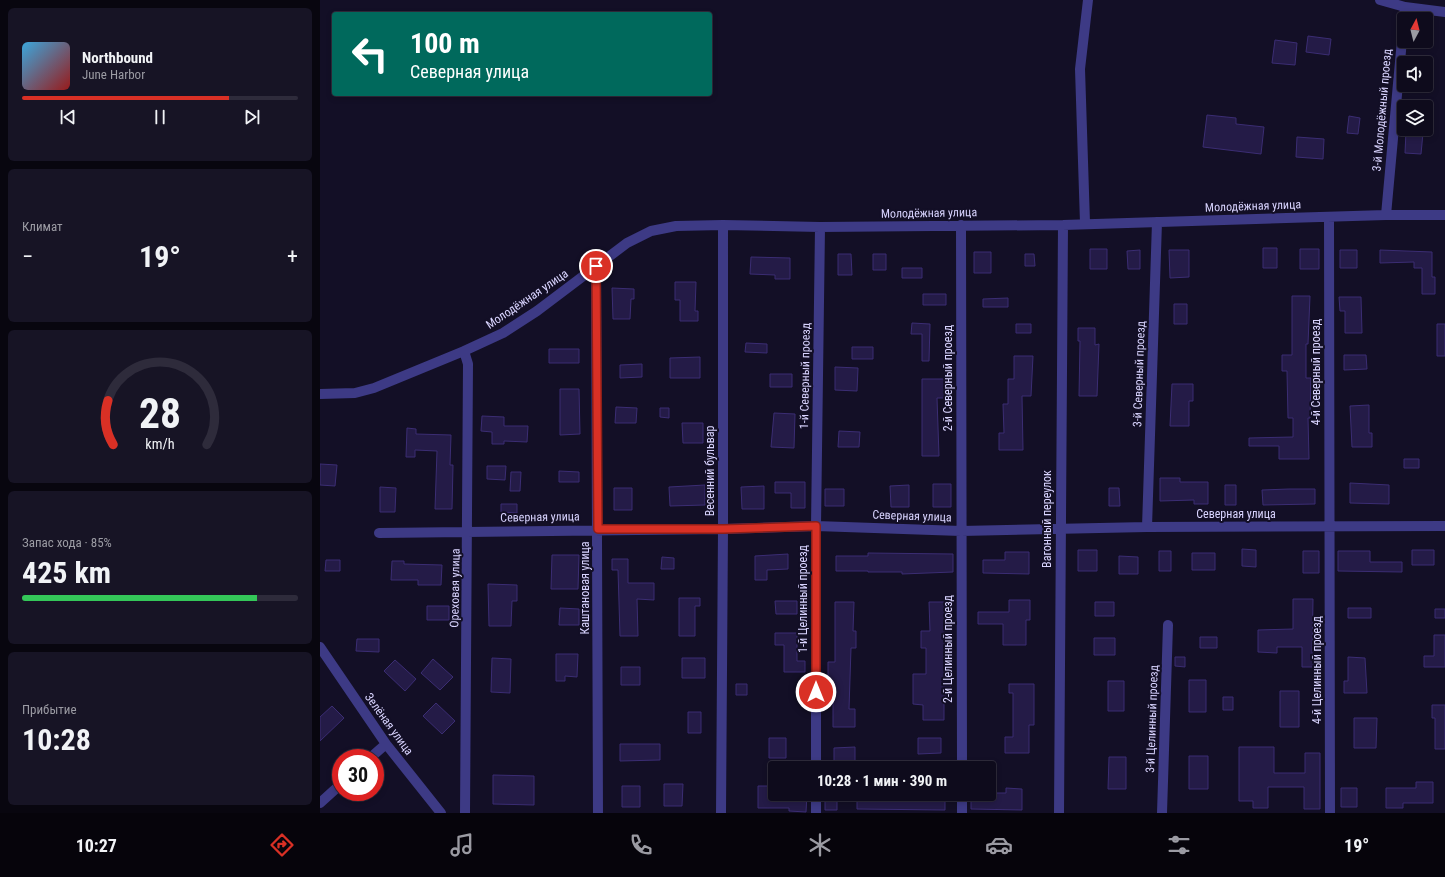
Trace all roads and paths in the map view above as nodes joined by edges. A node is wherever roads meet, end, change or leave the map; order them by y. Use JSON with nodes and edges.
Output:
{"nodes":[{"id":1,"x":1088,"y":0,"type":"edge"},
{"id":2,"x":1385,"y":0,"type":"edge"},
{"id":3,"x":1405,"y":7,"type":"junction"},
{"id":4,"x":1445,"y":12,"type":"edge"},
{"id":5,"x":1386,"y":215,"type":"junction"},
{"id":6,"x":1445,"y":215,"type":"edge"},
{"id":7,"x":1329,"y":217,"type":"junction"},
{"id":8,"x":1157,"y":222,"type":"junction"},
{"id":9,"x":1085,"y":224,"type":"junction"},
{"id":10,"x":724,"y":225,"type":"junction"},
{"id":11,"x":961,"y":225,"type":"junction"},
{"id":12,"x":1063,"y":225,"type":"junction"},
{"id":13,"x":820,"y":227,"type":"junction"},
{"id":14,"x":596,"y":266,"type":"junction"},
{"id":15,"x":464,"y":351,"type":"junction"},
{"id":16,"x":320,"y":394,"type":"edge"},
{"id":17,"x":816,"y":526,"type":"junction"},
{"id":18,"x":1445,"y":526,"type":"edge"},
{"id":19,"x":1147,"y":527,"type":"junction"},
{"id":20,"x":1330,"y":527,"type":"junction"},
{"id":21,"x":1060,"y":528,"type":"junction"},
{"id":22,"x":598,"y":529,"type":"junction"},
{"id":23,"x":724,"y":529,"type":"junction"},
{"id":24,"x":961,"y":530,"type":"junction"},
{"id":25,"x":468,"y":532,"type":"junction"},
{"id":26,"x":379,"y":533,"type":"dead end"},
{"id":27,"x":1168,"y":625,"type":"dead end"},
{"id":28,"x":320,"y":647,"type":"edge"},
{"id":29,"x":386,"y":744,"type":"junction"},
{"id":30,"x":380,"y":749,"type":"edge"},
{"id":31,"x":816,"y":761,"type":"edge"},
{"id":32,"x":962,"y":761,"type":"edge"},
{"id":33,"x":332,"y":792,"type":"edge"},
{"id":34,"x":816,"y":801,"type":"edge"},
{"id":35,"x":962,"y":801,"type":"edge"},
{"id":36,"x":320,"y":803,"type":"edge"},
{"id":37,"x":441,"y":813,"type":"edge"},
{"id":38,"x":465,"y":813,"type":"edge"},
{"id":39,"x":598,"y":813,"type":"edge"},
{"id":40,"x":721,"y":813,"type":"edge"},
{"id":41,"x":816,"y":813,"type":"edge"},
{"id":42,"x":962,"y":813,"type":"edge"},
{"id":43,"x":1059,"y":813,"type":"edge"},
{"id":44,"x":1162,"y":813,"type":"edge"},
{"id":45,"x":1330,"y":813,"type":"edge"}],
"edges":[{"from":1,"to":9,"type":"street"},
{"from":2,"to":3,"type":"street"},
{"from":3,"to":4,"type":"street"},
{"from":3,"to":5,"type":"street","name":"3-й Молодёжный проезд"},
{"from":5,"to":6,"type":"street","name":"Молодёжная улица"},
{"from":5,"to":7,"type":"street","name":"Молодёжная улица"},
{"from":7,"to":8,"type":"street","name":"Молодёжная улица"},
{"from":7,"to":20,"type":"street","name":"4-й Северный проезд"},
{"from":8,"to":9,"type":"street","name":"Молодёжная улица"},
{"from":8,"to":19,"type":"street","name":"3-й Северный проезд"},
{"from":9,"to":12,"type":"street","name":"Молодёжная улица"},
{"from":10,"to":13,"type":"street","name":"Молодёжная улица"},
{"from":10,"to":14,"type":"street","name":"Молодёжная улица"},
{"from":10,"to":23,"type":"street","name":"Весенний бульвар"},
{"from":11,"to":12,"type":"street","name":"Молодёжная улица"},
{"from":11,"to":13,"type":"street","name":"Молодёжная улица"},
{"from":11,"to":24,"type":"street","name":"2-й Северный проезд"},
{"from":12,"to":21,"type":"street","name":"Вагонный переулок"},
{"from":13,"to":17,"type":"street","name":"1-й Северный проезд"},
{"from":14,"to":15,"type":"street","name":"Молодёжная улица"},
{"from":14,"to":22,"type":"street","name":"Каштановая улица"},
{"from":15,"to":16,"type":"street","name":"Молодёжная улица"},
{"from":15,"to":25,"type":"street","name":"Ореховая улица"},
{"from":17,"to":23,"type":"street","name":"Северная улица"},
{"from":17,"to":24,"type":"street","name":"Северная улица"},
{"from":17,"to":31,"type":"street","name":"1-й Целинный проезд"},
{"from":18,"to":20,"type":"street","name":"Северная улица"},
{"from":19,"to":20,"type":"street","name":"Северная улица"},
{"from":19,"to":21,"type":"street","name":"Северная улица"},
{"from":20,"to":45,"type":"street","name":"4-й Целинный проезд"},
{"from":21,"to":24,"type":"street","name":"Северная улица"},
{"from":21,"to":43,"type":"street","name":"Вагонный переулок"},
{"from":22,"to":23,"type":"street","name":"Северная улица"},
{"from":22,"to":25,"type":"street","name":"Северная улица"},
{"from":22,"to":39,"type":"street","name":"Каштановая улица"},
{"from":23,"to":40,"type":"street","name":"Весенний бульвар"},
{"from":24,"to":32,"type":"street","name":"2-й Целинный проезд"},
{"from":25,"to":26,"type":"street","name":"Северная улица"},
{"from":25,"to":38,"type":"street","name":"Ореховая улица"},
{"from":27,"to":44,"type":"street","name":"3-й Целинный проезд"},
{"from":28,"to":29,"type":"street","name":"Зелёная улица"},
{"from":29,"to":30,"type":"street"},
{"from":29,"to":37,"type":"street","name":"Зелёная улица"},
{"from":33,"to":36,"type":"street"},
{"from":34,"to":41,"type":"street"},
{"from":35,"to":42,"type":"street"}]}
